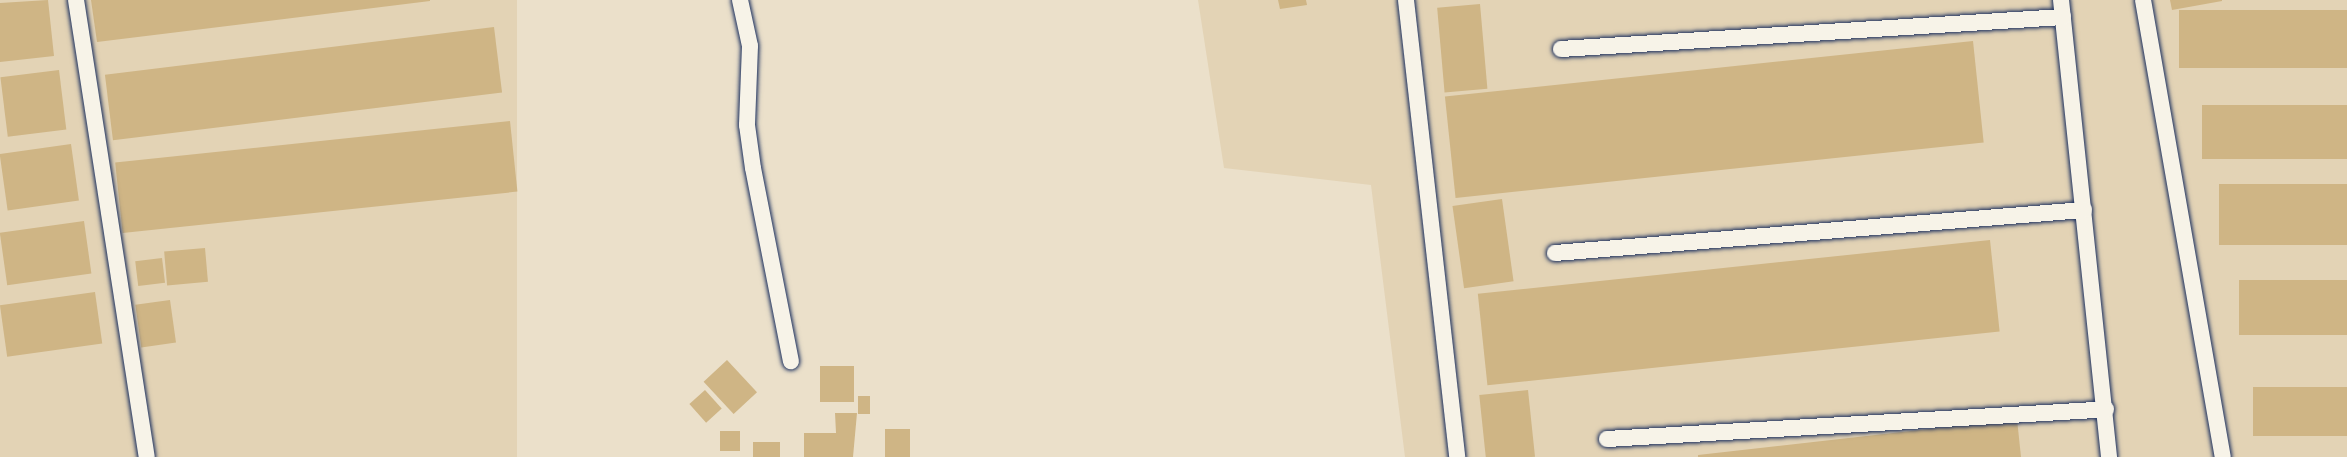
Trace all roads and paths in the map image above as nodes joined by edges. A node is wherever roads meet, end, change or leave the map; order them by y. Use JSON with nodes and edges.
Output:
{"nodes":[{"id":1,"x":76,"y":0,"type":"edge"},
{"id":2,"x":740,"y":0,"type":"edge"},
{"id":3,"x":1406,"y":0,"type":"edge"},
{"id":4,"x":2061,"y":0,"type":"edge"},
{"id":5,"x":2144,"y":0,"type":"edge"},
{"id":6,"x":2063,"y":17,"type":"junction"},
{"id":7,"x":1561,"y":49,"type":"dead end"},
{"id":8,"x":2084,"y":210,"type":"junction"},
{"id":9,"x":1555,"y":253,"type":"dead end"},
{"id":10,"x":791,"y":361,"type":"dead end"},
{"id":11,"x":2106,"y":409,"type":"junction"},
{"id":12,"x":1607,"y":439,"type":"dead end"},
{"id":13,"x":147,"y":457,"type":"edge"},
{"id":14,"x":1457,"y":457,"type":"edge"},
{"id":15,"x":2109,"y":457,"type":"edge"},
{"id":16,"x":2223,"y":457,"type":"edge"}],
"edges":[{"from":1,"to":13,"type":"lane"},
{"from":2,"to":10,"type":"lane"},
{"from":3,"to":14,"type":"lane"},
{"from":4,"to":6,"type":"lane"},
{"from":5,"to":16,"type":"lane"},
{"from":6,"to":7,"type":"lane"},
{"from":6,"to":8,"type":"lane"},
{"from":8,"to":9,"type":"lane"},
{"from":8,"to":11,"type":"lane"},
{"from":11,"to":12,"type":"lane"},
{"from":11,"to":15,"type":"lane"}]}
